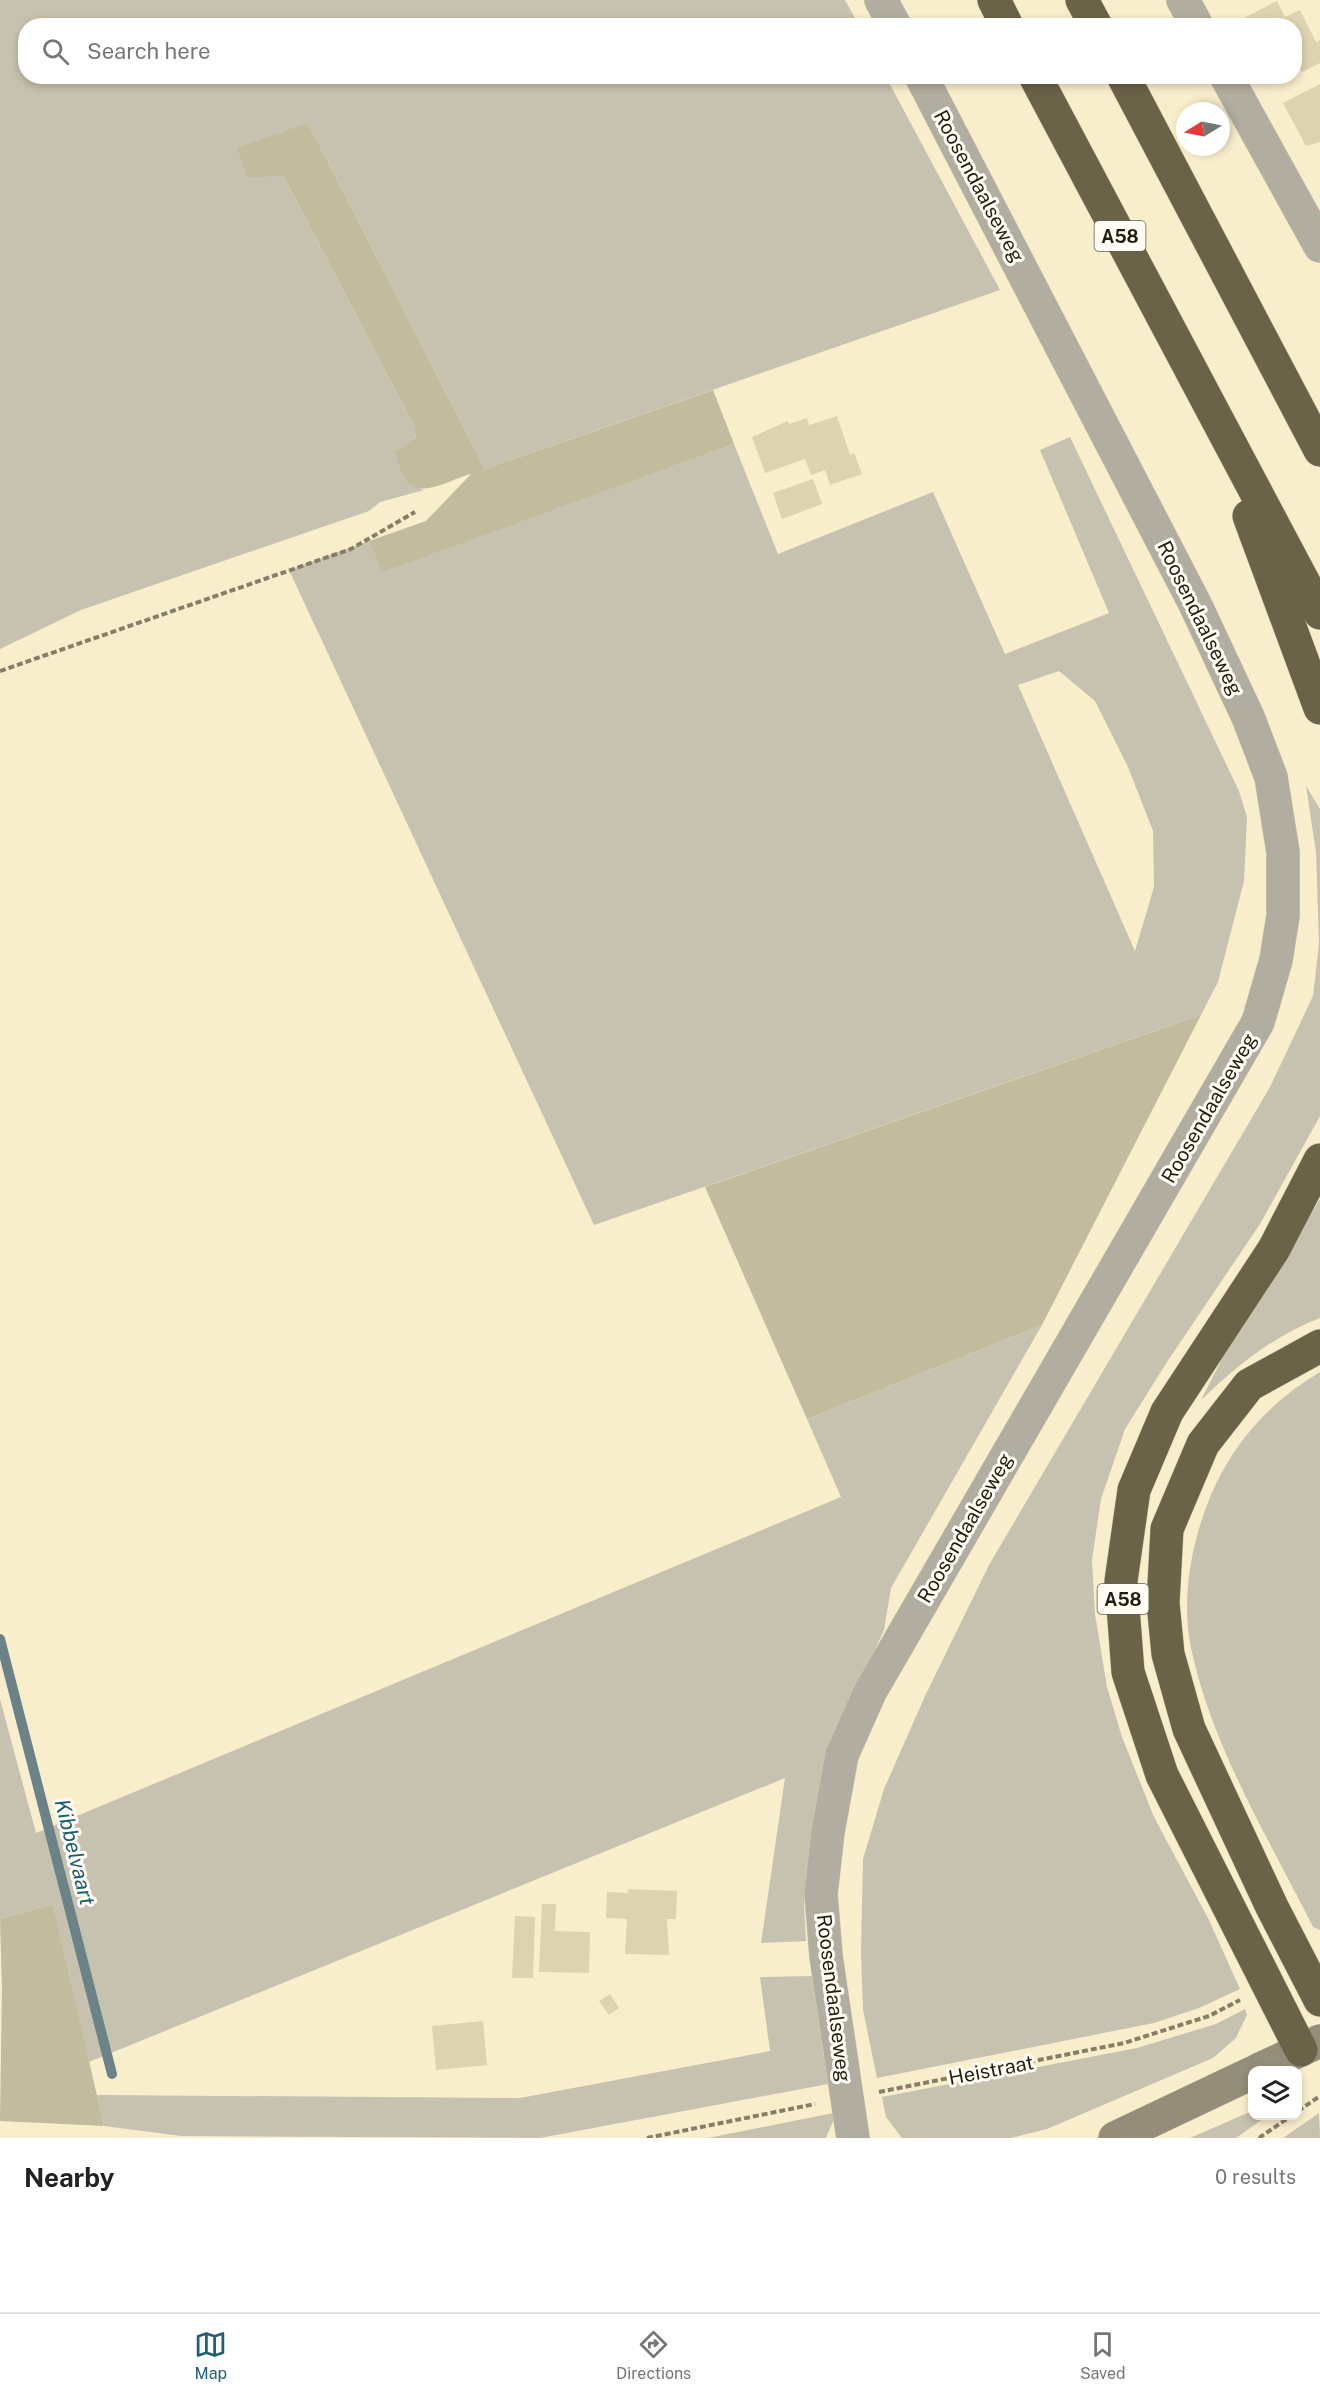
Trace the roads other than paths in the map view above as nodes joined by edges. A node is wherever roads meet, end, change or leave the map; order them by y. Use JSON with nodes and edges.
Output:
{"nodes":[{"id":1,"x":881,"y":0,"type":"edge"},
{"id":2,"x":994,"y":0,"type":"edge"},
{"id":3,"x":1082,"y":0,"type":"edge"},
{"id":4,"x":1183,"y":0,"type":"edge"},
{"id":5,"x":891,"y":18,"type":"edge"},
{"id":6,"x":1003,"y":18,"type":"edge"},
{"id":7,"x":1092,"y":18,"type":"edge"},
{"id":8,"x":1193,"y":18,"type":"edge"},
{"id":9,"x":925,"y":84,"type":"edge"},
{"id":10,"x":1039,"y":84,"type":"edge"},
{"id":11,"x":1127,"y":84,"type":"edge"},
{"id":12,"x":1230,"y":84,"type":"edge"},
{"id":13,"x":1320,"y":246,"type":"edge"},
{"id":14,"x":1245,"y":309,"type":"junction"},
{"id":15,"x":1205,"y":396,"type":"junction"},
{"id":16,"x":1320,"y":417,"type":"edge"},
{"id":17,"x":1320,"y":450,"type":"edge"},
{"id":18,"x":1320,"y":613,"type":"edge"},
{"id":19,"x":1320,"y":708,"type":"edge"},
{"id":20,"x":1320,"y":1160,"type":"edge"},
{"id":21,"x":1320,"y":1346,"type":"edge"},
{"id":22,"x":1320,"y":2000,"type":"edge"},
{"id":23,"x":1311,"y":2046,"type":"edge"},
{"id":24,"x":1267,"y":2066,"type":"edge"},
{"id":25,"x":1248,"y":2075,"type":"edge"},
{"id":26,"x":853,"y":2138,"type":"edge"},
{"id":27,"x":1115,"y":2138,"type":"edge"}],
"edges":[{"from":1,"to":5,"type":"street"},
{"from":2,"to":6,"type":"highway"},
{"from":3,"to":7,"type":"highway"},
{"from":4,"to":8,"type":"street"},
{"from":9,"to":26,"type":"street","name":"Roosendaalseweg"},
{"from":10,"to":15,"type":"highway","number":"A58"},
{"from":11,"to":14,"type":"highway"},
{"from":12,"to":13,"type":"street"},
{"from":14,"to":16,"type":"highway"},
{"from":14,"to":17,"type":"highway"},
{"from":15,"to":18,"type":"highway","number":"A58"},
{"from":15,"to":19,"type":"highway","number":"A58"},
{"from":20,"to":23,"type":"highway","number":"A58"},
{"from":21,"to":22,"type":"highway","number":"A58"},
{"from":23,"to":24,"type":"street"},
{"from":25,"to":27,"type":"street"}]}
